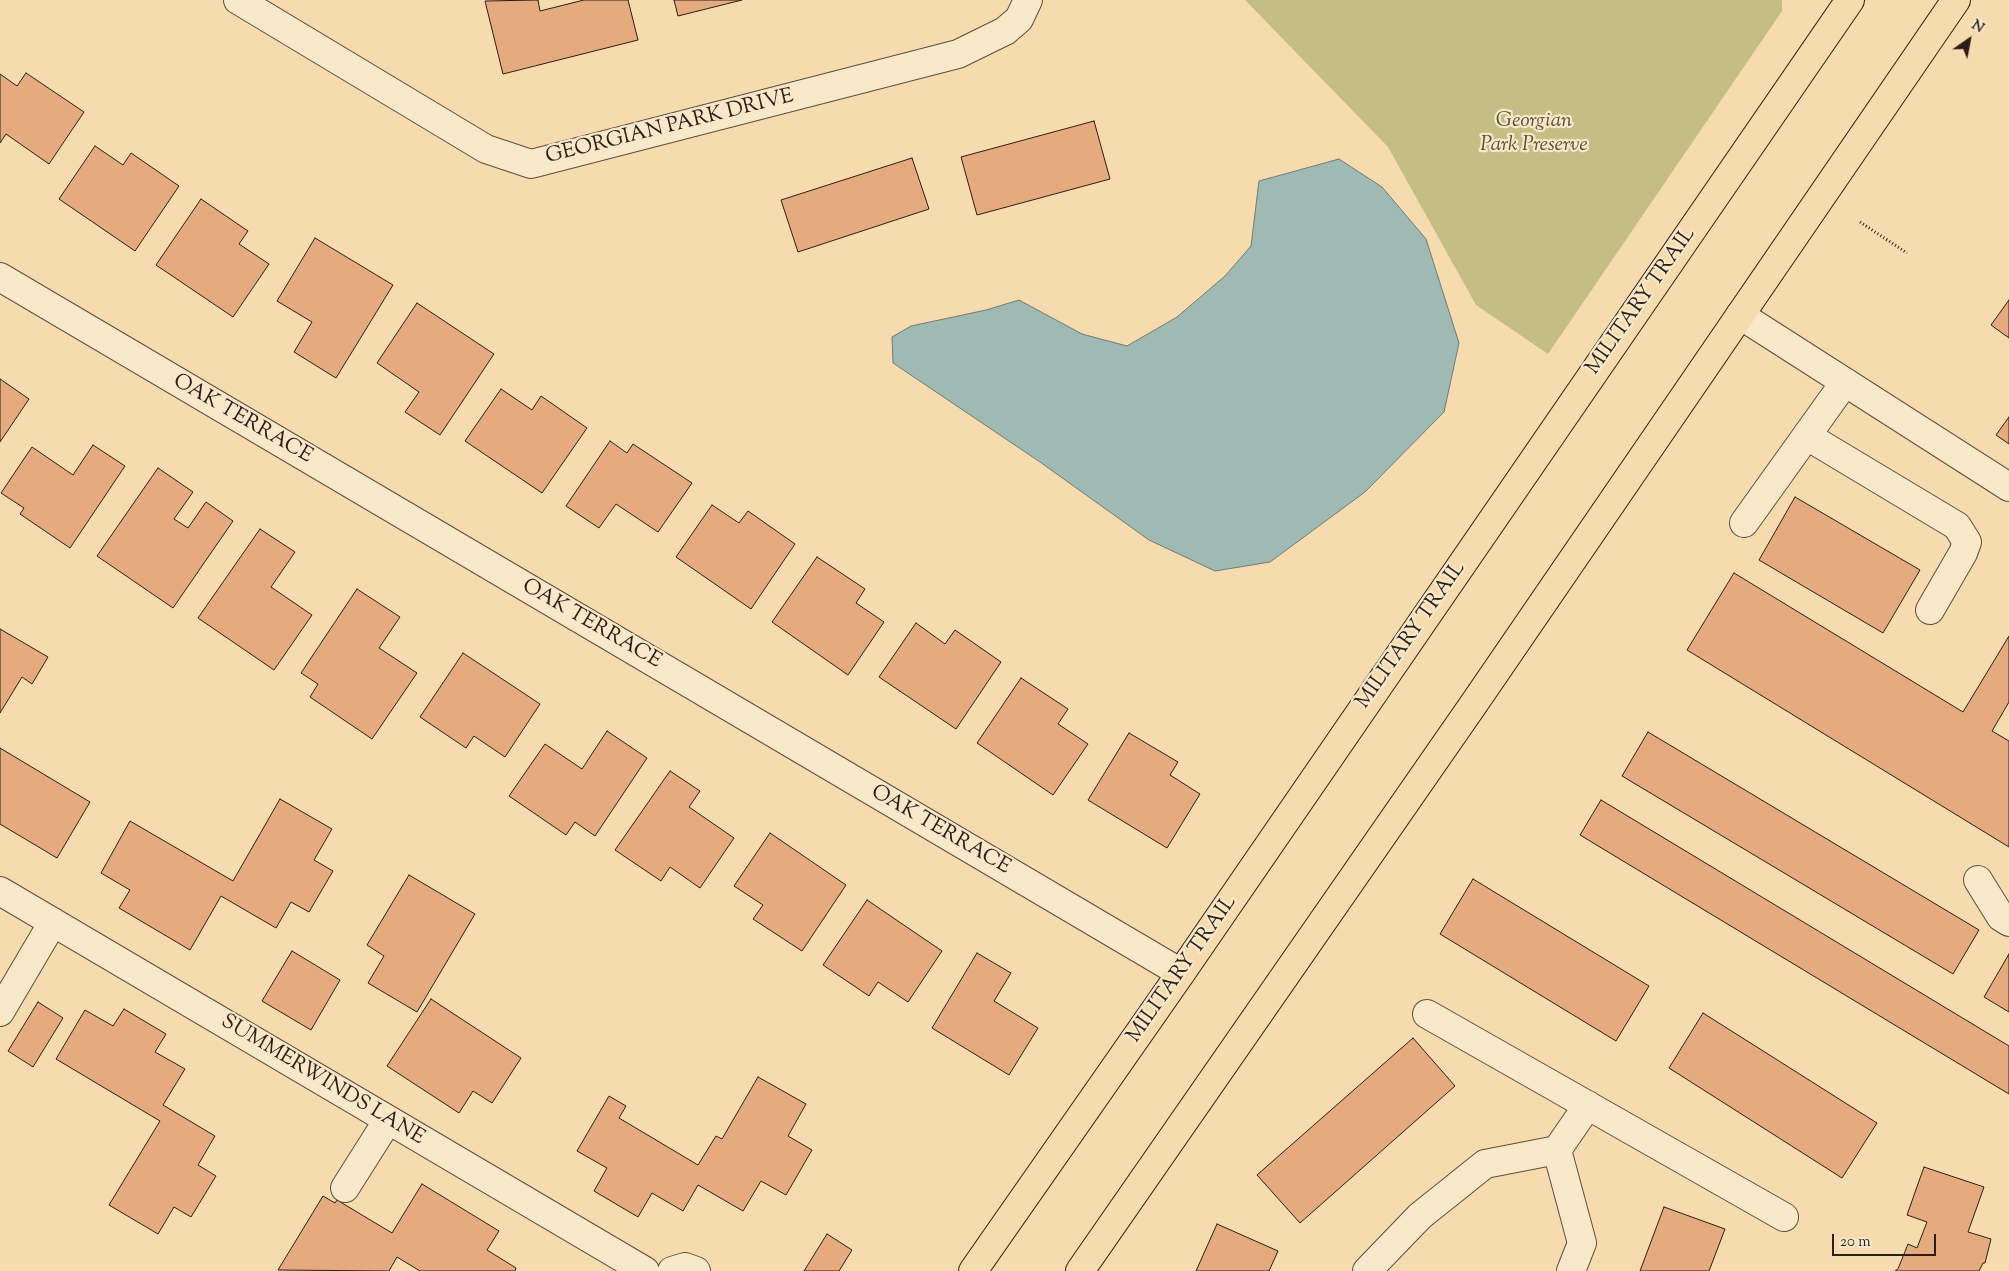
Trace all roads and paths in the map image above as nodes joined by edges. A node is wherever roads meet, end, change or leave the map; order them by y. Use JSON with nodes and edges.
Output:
{"nodes":[{"id":1,"x":238,"y":0,"type":"edge"},
{"id":2,"x":1028,"y":0,"type":"edge"},
{"id":3,"x":1850,"y":0,"type":"edge"},
{"id":4,"x":1956,"y":0,"type":"edge"},
{"id":5,"x":1860,"y":222,"type":"dead end"},
{"id":6,"x":1907,"y":253,"type":"dead end"},
{"id":7,"x":0,"y":277,"type":"edge"},
{"id":8,"x":1740,"y":315,"type":"junction"},
{"id":9,"x":1846,"y":382,"type":"junction"},
{"id":10,"x":1807,"y":436,"type":"junction"},
{"id":11,"x":2009,"y":487,"type":"edge"},
{"id":12,"x":1744,"y":523,"type":"dead end"},
{"id":13,"x":1930,"y":610,"type":"dead end"},
{"id":14,"x":1978,"y":880,"type":"dead end"},
{"id":15,"x":0,"y":891,"type":"edge"},
{"id":16,"x":53,"y":922,"type":"junction"},
{"id":17,"x":2009,"y":922,"type":"edge"},
{"id":18,"x":1181,"y":973,"type":"junction"},
{"id":19,"x":0,"y":1012,"type":"edge"},
{"id":20,"x":1427,"y":1014,"type":"dead end"},
{"id":21,"x":1588,"y":1105,"type":"junction"},
{"id":22,"x":388,"y":1120,"type":"junction"},
{"id":23,"x":1557,"y":1150,"type":"junction"},
{"id":24,"x":345,"y":1188,"type":"dead end"},
{"id":25,"x":1784,"y":1217,"type":"dead end"},
{"id":26,"x":645,"y":1271,"type":"edge"},
{"id":27,"x":672,"y":1271,"type":"edge"},
{"id":28,"x":696,"y":1271,"type":"edge"},
{"id":29,"x":973,"y":1271,"type":"edge"},
{"id":30,"x":1080,"y":1271,"type":"edge"},
{"id":31,"x":1367,"y":1271,"type":"edge"},
{"id":32,"x":1571,"y":1271,"type":"edge"}],
"edges":[{"from":1,"to":2,"type":"street","name":"GEORGIAN PARK DRIVE"},
{"from":3,"to":18,"type":"main road","name":"MILITARY TRAIL"},
{"from":4,"to":8,"type":"main road"},
{"from":5,"to":6,"type":"path"},
{"from":7,"to":18,"type":"street","name":"OAK TERRACE"},
{"from":8,"to":9,"type":"street"},
{"from":8,"to":30,"type":"main road"},
{"from":9,"to":10,"type":"street"},
{"from":9,"to":11,"type":"street"},
{"from":10,"to":12,"type":"street"},
{"from":10,"to":13,"type":"street"},
{"from":14,"to":17,"type":"street"},
{"from":15,"to":16,"type":"street","name":"SUMMERWINDS LANE"},
{"from":16,"to":19,"type":"street"},
{"from":16,"to":22,"type":"street","name":"SUMMERWINDS LANE"},
{"from":18,"to":29,"type":"main road","name":"MILITARY TRAIL"},
{"from":20,"to":21,"type":"street"},
{"from":21,"to":23,"type":"street"},
{"from":21,"to":25,"type":"street"},
{"from":22,"to":24,"type":"street"},
{"from":22,"to":26,"type":"street","name":"SUMMERWINDS LANE"},
{"from":23,"to":31,"type":"street"},
{"from":23,"to":32,"type":"street"},
{"from":27,"to":28,"type":"street"}]}
